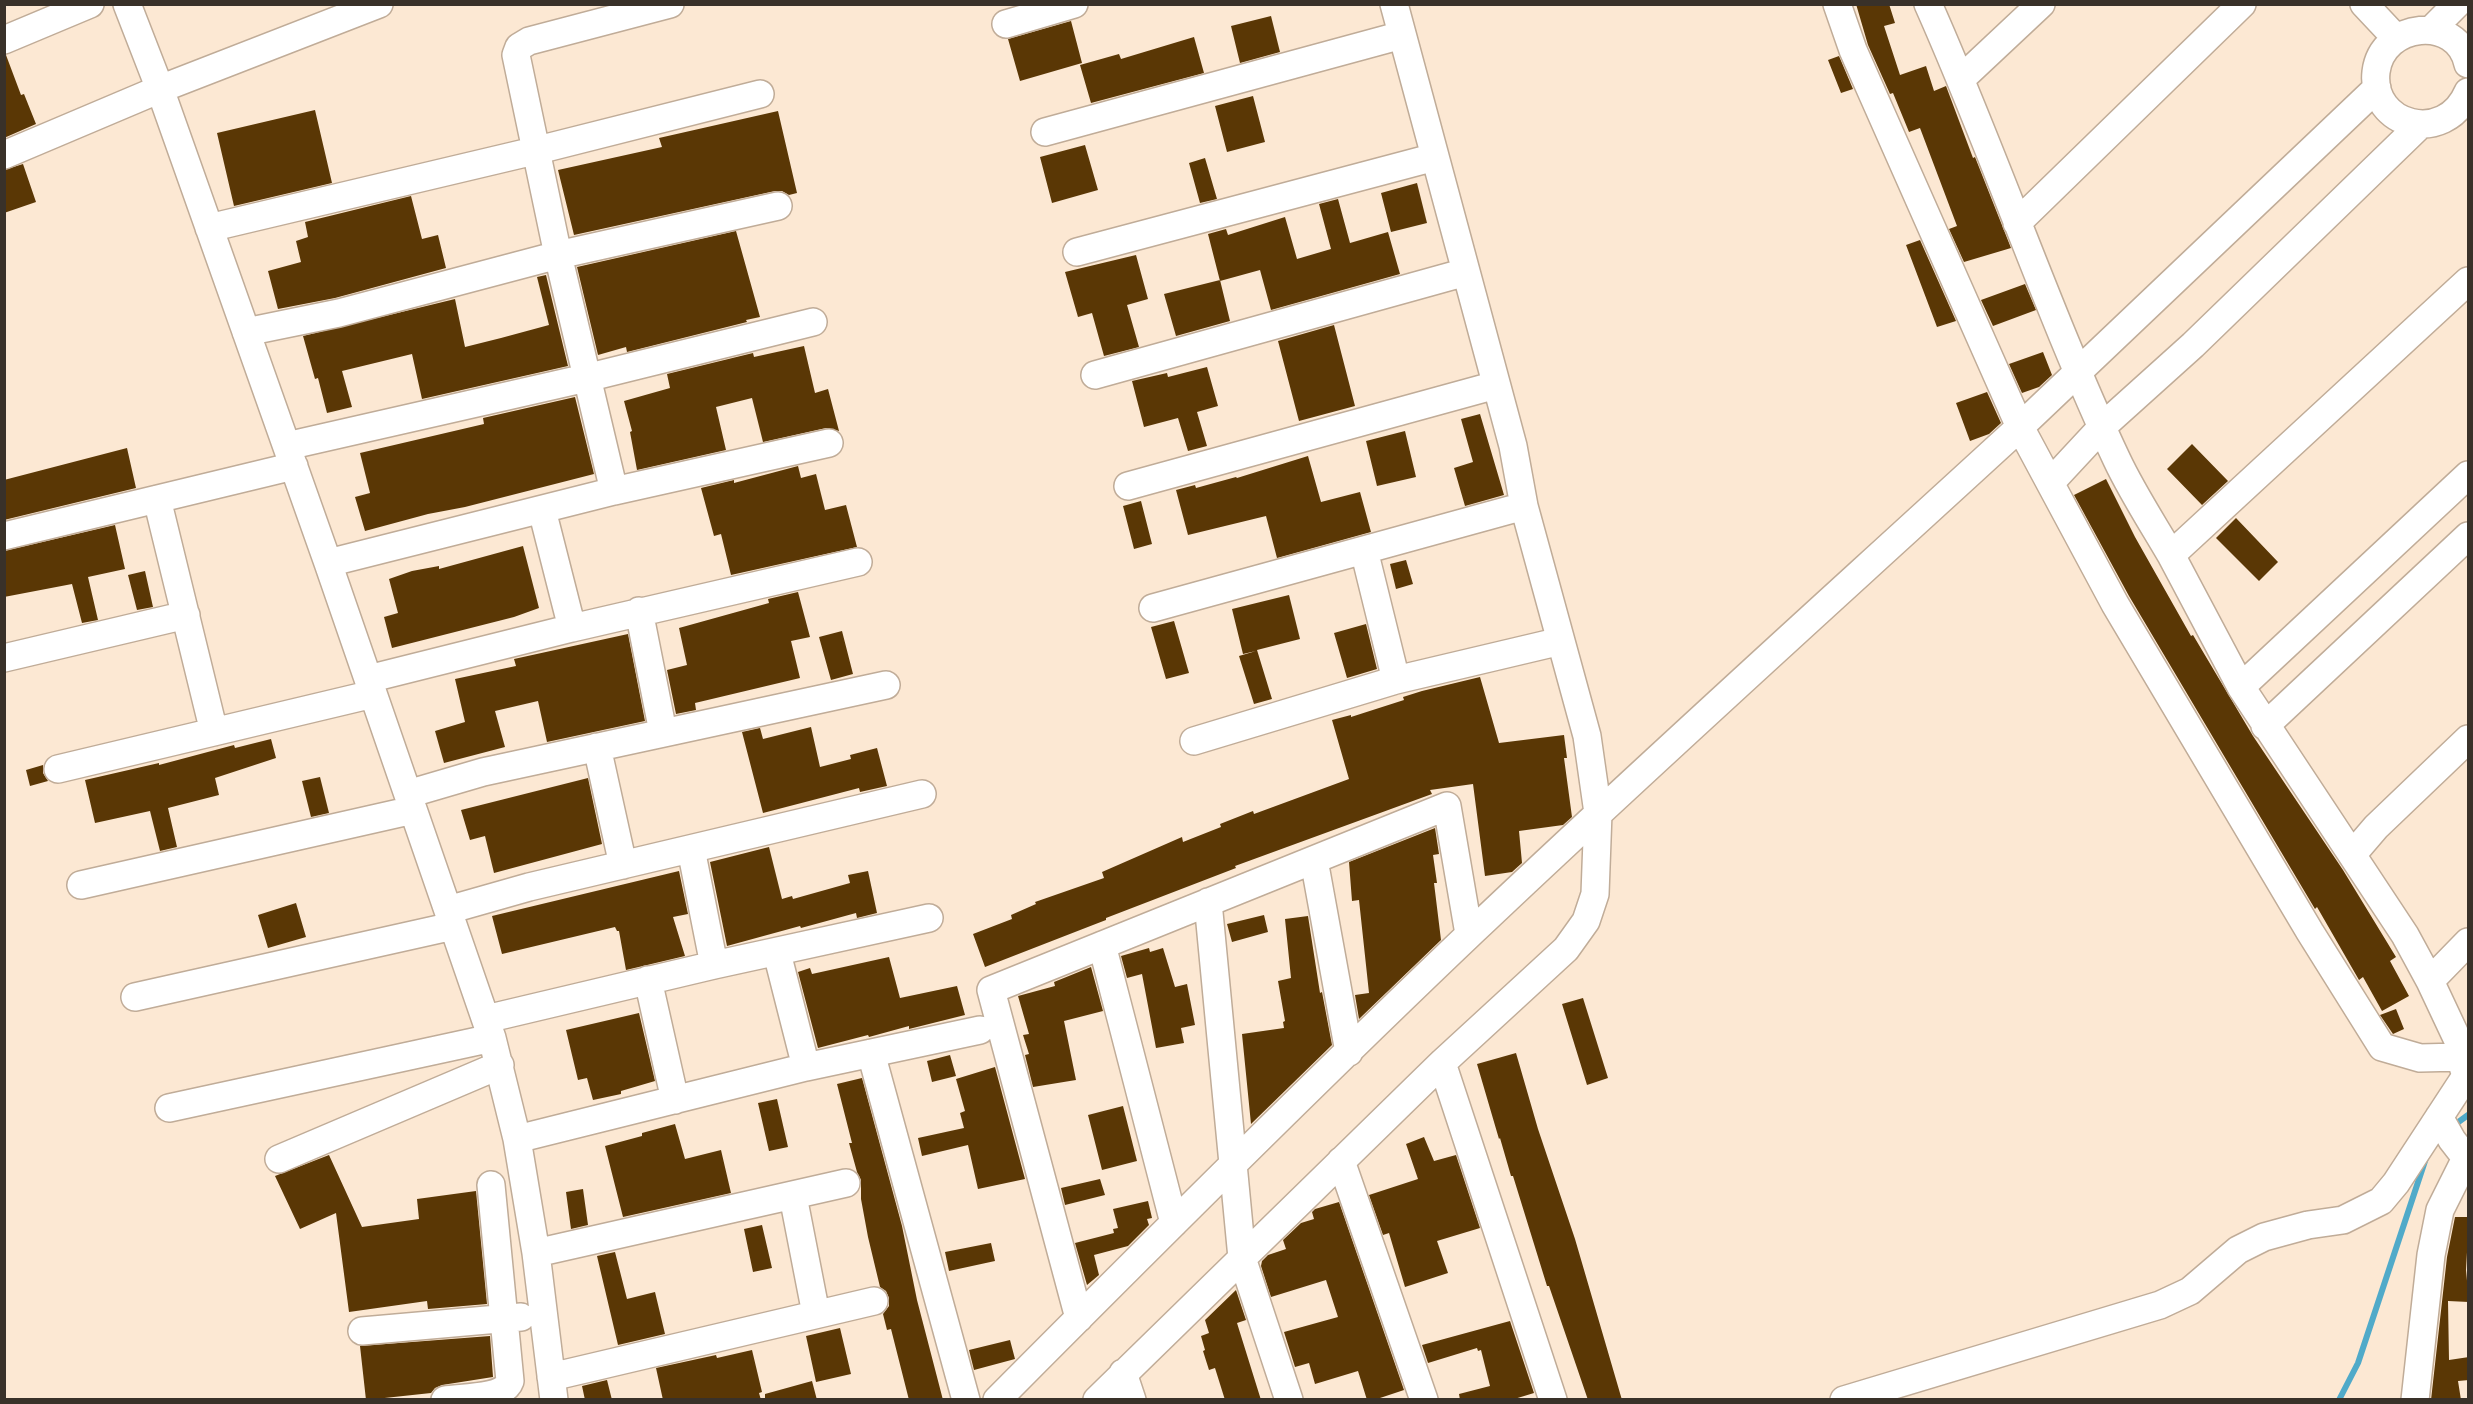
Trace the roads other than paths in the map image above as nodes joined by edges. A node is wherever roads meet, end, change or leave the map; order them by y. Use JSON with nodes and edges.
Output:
{"nodes":[{"id":1,"x":90,"y":4,"type":"edge"},
{"id":2,"x":127,"y":4,"type":"edge"},
{"id":3,"x":379,"y":4,"type":"edge"},
{"id":4,"x":670,"y":4,"type":"edge"},
{"id":5,"x":1074,"y":4,"type":"edge"},
{"id":6,"x":1394,"y":4,"type":"edge"},
{"id":7,"x":1837,"y":4,"type":"edge"},
{"id":8,"x":1928,"y":4,"type":"edge"},
{"id":9,"x":2041,"y":4,"type":"edge"},
{"id":10,"x":2242,"y":4,"type":"edge"},
{"id":11,"x":2364,"y":4,"type":"edge"},
{"id":12,"x":2457,"y":4,"type":"edge"},
{"id":13,"x":1006,"y":24,"type":"dead end"},
{"id":14,"x":2431,"y":30,"type":"junction"},
{"id":15,"x":1402,"y":35,"type":"junction"},
{"id":16,"x":2396,"y":38,"type":"junction"},
{"id":17,"x":4,"y":40,"type":"edge"},
{"id":18,"x":2469,"y":64,"type":"edge"},
{"id":19,"x":1961,"y":79,"type":"junction"},
{"id":20,"x":2377,"y":88,"type":"junction"},
{"id":21,"x":160,"y":89,"type":"junction"},
{"id":22,"x":760,"y":93,"type":"dead end"},
{"id":23,"x":2464,"y":110,"type":"edge"},
{"id":24,"x":2420,"y":125,"type":"junction"},
{"id":25,"x":1045,"y":132,"type":"dead end"},
{"id":26,"x":534,"y":151,"type":"junction"},
{"id":27,"x":4,"y":155,"type":"edge"},
{"id":28,"x":1435,"y":158,"type":"junction"},
{"id":29,"x":778,"y":206,"type":"dead end"},
{"id":30,"x":2017,"y":223,"type":"junction"},
{"id":31,"x":209,"y":228,"type":"junction"},
{"id":32,"x":1077,"y":252,"type":"dead end"},
{"id":33,"x":558,"y":255,"type":"junction"},
{"id":34,"x":1466,"y":272,"type":"junction"},
{"id":35,"x":2469,"y":281,"type":"edge"},
{"id":36,"x":813,"y":322,"type":"dead end"},
{"id":37,"x":246,"y":332,"type":"junction"},
{"id":38,"x":2079,"y":371,"type":"junction"},
{"id":39,"x":1095,"y":375,"type":"dead end"},
{"id":40,"x":586,"y":378,"type":"junction"},
{"id":41,"x":1496,"y":385,"type":"junction"},
{"id":42,"x":2103,"y":426,"type":"junction"},
{"id":43,"x":2020,"y":427,"type":"junction"},
{"id":44,"x":830,"y":442,"type":"dead end"},
{"id":45,"x":290,"y":456,"type":"junction"},
{"id":46,"x":2469,"y":475,"type":"edge"},
{"id":47,"x":2051,"y":482,"type":"junction"},
{"id":48,"x":1128,"y":486,"type":"dead end"},
{"id":49,"x":614,"y":490,"type":"junction"},
{"id":50,"x":157,"y":499,"type":"junction"},
{"id":51,"x":1524,"y":506,"type":"junction"},
{"id":52,"x":542,"y":510,"type":"junction"},
{"id":53,"x":4,"y":536,"type":"edge"},
{"id":54,"x":2469,"y":536,"type":"edge"},
{"id":55,"x":1364,"y":550,"type":"junction"},
{"id":56,"x":2171,"y":555,"type":"junction"},
{"id":57,"x":858,"y":562,"type":"dead end"},
{"id":58,"x":328,"y":563,"type":"junction"},
{"id":59,"x":1154,"y":608,"type":"dead end"},
{"id":60,"x":639,"y":611,"type":"junction"},
{"id":61,"x":186,"y":615,"type":"junction"},
{"id":62,"x":572,"y":628,"type":"junction"},
{"id":63,"x":1561,"y":641,"type":"junction"},
{"id":64,"x":4,"y":658,"type":"edge"},
{"id":65,"x":1396,"y":680,"type":"junction"},
{"id":66,"x":886,"y":685,"type":"dead end"},
{"id":67,"x":371,"y":687,"type":"junction"},
{"id":68,"x":2241,"y":687,"type":"junction"},
{"id":69,"x":2265,"y":726,"type":"junction"},
{"id":70,"x":214,"y":732,"type":"junction"},
{"id":71,"x":663,"y":732,"type":"junction"},
{"id":72,"x":2469,"y":739,"type":"edge"},
{"id":73,"x":1194,"y":741,"type":"dead end"},
{"id":74,"x":597,"y":747,"type":"junction"},
{"id":75,"x":58,"y":769,"type":"dead end"},
{"id":76,"x":922,"y":794,"type":"dead end"},
{"id":77,"x":410,"y":802,"type":"junction"},
{"id":78,"x":1598,"y":813,"type":"junction"},
{"id":79,"x":691,"y":849,"type":"junction"},
{"id":80,"x":2352,"y":855,"type":"junction"},
{"id":81,"x":1314,"y":860,"type":"junction"},
{"id":82,"x":623,"y":865,"type":"junction"},
{"id":83,"x":81,"y":885,"type":"dead end"},
{"id":84,"x":1208,"y":902,"type":"junction"},
{"id":85,"x":450,"y":918,"type":"junction"},
{"id":86,"x":929,"y":918,"type":"dead end"},
{"id":87,"x":1469,"y":934,"type":"junction"},
{"id":88,"x":2469,"y":942,"type":"edge"},
{"id":89,"x":1102,"y":945,"type":"junction"},
{"id":90,"x":777,"y":953,"type":"junction"},
{"id":91,"x":714,"y":965,"type":"junction"},
{"id":92,"x":648,"y":980,"type":"junction"},
{"id":93,"x":2430,"y":981,"type":"junction"},
{"id":94,"x":135,"y":997,"type":"dead end"},
{"id":95,"x":489,"y":1029,"type":"junction"},
{"id":96,"x":980,"y":1030,"type":"dead end"},
{"id":97,"x":1349,"y":1052,"type":"junction"},
{"id":98,"x":871,"y":1053,"type":"junction"},
{"id":99,"x":2465,"y":1061,"type":"edge"},
{"id":100,"x":1442,"y":1063,"type":"junction"},
{"id":101,"x":500,"y":1065,"type":"junction"},
{"id":102,"x":806,"y":1068,"type":"junction"},
{"id":103,"x":675,"y":1100,"type":"junction"},
{"id":104,"x":170,"y":1108,"type":"dead end"},
{"id":105,"x":517,"y":1139,"type":"junction"},
{"id":106,"x":2454,"y":1140,"type":"edge"},
{"id":107,"x":279,"y":1159,"type":"dead end"},
{"id":108,"x":1341,"y":1161,"type":"junction"},
{"id":109,"x":1234,"y":1164,"type":"junction"},
{"id":110,"x":846,"y":1183,"type":"dead end"},
{"id":111,"x":491,"y":1185,"type":"dead end"},
{"id":112,"x":793,"y":1196,"type":"junction"},
{"id":113,"x":1174,"y":1222,"type":"junction"},
{"id":114,"x":536,"y":1253,"type":"junction"},
{"id":115,"x":1242,"y":1258,"type":"junction"},
{"id":116,"x":874,"y":1301,"type":"dead end"},
{"id":117,"x":816,"y":1314,"type":"junction"},
{"id":118,"x":543,"y":1315,"type":"junction"},
{"id":119,"x":504,"y":1318,"type":"junction"},
{"id":120,"x":1079,"y":1318,"type":"junction"},
{"id":121,"x":362,"y":1331,"type":"dead end"},
{"id":122,"x":1123,"y":1373,"type":"junction"},
{"id":123,"x":552,"y":1388,"type":"edge"},
{"id":124,"x":445,"y":1400,"type":"edge"},
{"id":125,"x":966,"y":1400,"type":"edge"},
{"id":126,"x":997,"y":1400,"type":"edge"},
{"id":127,"x":1097,"y":1400,"type":"edge"},
{"id":128,"x":1132,"y":1400,"type":"edge"},
{"id":129,"x":1289,"y":1400,"type":"edge"},
{"id":130,"x":1424,"y":1400,"type":"edge"},
{"id":131,"x":1553,"y":1400,"type":"edge"},
{"id":132,"x":1844,"y":1400,"type":"edge"},
{"id":133,"x":2415,"y":1400,"type":"edge"}],
"edges":[{"from":1,"to":17,"type":"street"},
{"from":2,"to":21,"type":"street"},
{"from":3,"to":21,"type":"street"},
{"from":4,"to":26,"type":"street"},
{"from":5,"to":13,"type":"street"},
{"from":6,"to":15,"type":"street"},
{"from":7,"to":43,"type":"street"},
{"from":8,"to":19,"type":"street"},
{"from":9,"to":19,"type":"street"},
{"from":10,"to":30,"type":"street"},
{"from":11,"to":16,"type":"street"},
{"from":12,"to":14,"type":"street"},
{"from":14,"to":16,"type":"street"},
{"from":14,"to":18,"type":"street"},
{"from":15,"to":25,"type":"street"},
{"from":15,"to":28,"type":"street"},
{"from":16,"to":20,"type":"street"},
{"from":19,"to":30,"type":"street"},
{"from":20,"to":24,"type":"street"},
{"from":20,"to":38,"type":"street"},
{"from":21,"to":27,"type":"street"},
{"from":21,"to":31,"type":"street"},
{"from":22,"to":26,"type":"street"},
{"from":23,"to":24,"type":"street"},
{"from":24,"to":42,"type":"street"},
{"from":26,"to":31,"type":"street"},
{"from":26,"to":33,"type":"street"},
{"from":28,"to":32,"type":"street"},
{"from":28,"to":34,"type":"street"},
{"from":29,"to":33,"type":"street"},
{"from":30,"to":38,"type":"street"},
{"from":31,"to":37,"type":"street"},
{"from":33,"to":37,"type":"street"},
{"from":33,"to":40,"type":"street"},
{"from":34,"to":39,"type":"street"},
{"from":34,"to":41,"type":"street"},
{"from":35,"to":56,"type":"street"},
{"from":36,"to":40,"type":"street"},
{"from":37,"to":45,"type":"street"},
{"from":38,"to":42,"type":"street"},
{"from":38,"to":43,"type":"street"},
{"from":40,"to":45,"type":"street"},
{"from":40,"to":49,"type":"street"},
{"from":41,"to":48,"type":"street"},
{"from":41,"to":51,"type":"street"},
{"from":42,"to":47,"type":"street"},
{"from":42,"to":56,"type":"street"},
{"from":43,"to":47,"type":"street"},
{"from":43,"to":78,"type":"street"},
{"from":44,"to":49,"type":"street"},
{"from":45,"to":50,"type":"street"},
{"from":45,"to":58,"type":"street"},
{"from":46,"to":68,"type":"street"},
{"from":47,"to":99,"type":"street"},
{"from":49,"to":52,"type":"street"},
{"from":50,"to":53,"type":"street"},
{"from":50,"to":61,"type":"street"},
{"from":51,"to":55,"type":"street"},
{"from":51,"to":63,"type":"street"},
{"from":52,"to":58,"type":"street"},
{"from":52,"to":62,"type":"street"},
{"from":54,"to":69,"type":"street"},
{"from":55,"to":59,"type":"street"},
{"from":55,"to":65,"type":"street"},
{"from":56,"to":68,"type":"street"},
{"from":57,"to":60,"type":"street"},
{"from":58,"to":67,"type":"street"},
{"from":60,"to":62,"type":"street"},
{"from":60,"to":71,"type":"street"},
{"from":61,"to":64,"type":"street"},
{"from":61,"to":70,"type":"street"},
{"from":62,"to":67,"type":"street"},
{"from":63,"to":65,"type":"street"},
{"from":63,"to":78,"type":"street"},
{"from":65,"to":73,"type":"street"},
{"from":66,"to":71,"type":"street"},
{"from":67,"to":70,"type":"street"},
{"from":67,"to":77,"type":"street"},
{"from":68,"to":69,"type":"street"},
{"from":69,"to":80,"type":"street"},
{"from":70,"to":75,"type":"street"},
{"from":71,"to":74,"type":"street"},
{"from":72,"to":80,"type":"street"},
{"from":74,"to":77,"type":"street"},
{"from":74,"to":82,"type":"street"},
{"from":76,"to":79,"type":"street"},
{"from":77,"to":83,"type":"street"},
{"from":77,"to":85,"type":"street"},
{"from":78,"to":87,"type":"street"},
{"from":78,"to":100,"type":"street"},
{"from":79,"to":82,"type":"street"},
{"from":79,"to":91,"type":"street"},
{"from":80,"to":93,"type":"street"},
{"from":81,"to":84,"type":"street"},
{"from":81,"to":87,"type":"street"},
{"from":81,"to":97,"type":"street"},
{"from":82,"to":85,"type":"street"},
{"from":84,"to":89,"type":"street"},
{"from":84,"to":109,"type":"street"},
{"from":85,"to":94,"type":"street"},
{"from":85,"to":95,"type":"street"},
{"from":86,"to":90,"type":"street"},
{"from":87,"to":97,"type":"street"},
{"from":88,"to":93,"type":"street"},
{"from":89,"to":113,"type":"street"},
{"from":89,"to":120,"type":"street"},
{"from":90,"to":91,"type":"street"},
{"from":90,"to":102,"type":"street"},
{"from":91,"to":92,"type":"street"},
{"from":92,"to":95,"type":"street"},
{"from":92,"to":103,"type":"street"},
{"from":93,"to":99,"type":"street"},
{"from":95,"to":101,"type":"street"},
{"from":95,"to":104,"type":"street"},
{"from":96,"to":98,"type":"street"},
{"from":97,"to":109,"type":"street"},
{"from":98,"to":102,"type":"street"},
{"from":98,"to":125,"type":"street"},
{"from":99,"to":106,"type":"street"},
{"from":100,"to":108,"type":"street"},
{"from":100,"to":131,"type":"street"},
{"from":101,"to":105,"type":"street"},
{"from":101,"to":107,"type":"street"},
{"from":102,"to":103,"type":"street"},
{"from":103,"to":105,"type":"street"},
{"from":105,"to":114,"type":"street"},
{"from":106,"to":132,"type":"street"},
{"from":106,"to":133,"type":"street"},
{"from":108,"to":115,"type":"street"},
{"from":108,"to":130,"type":"street"},
{"from":109,"to":113,"type":"street"},
{"from":109,"to":115,"type":"street"},
{"from":110,"to":112,"type":"street"},
{"from":111,"to":119,"type":"street"},
{"from":112,"to":114,"type":"street"},
{"from":112,"to":117,"type":"street"},
{"from":113,"to":120,"type":"street"},
{"from":114,"to":118,"type":"street"},
{"from":115,"to":122,"type":"street"},
{"from":115,"to":129,"type":"street"},
{"from":116,"to":117,"type":"street"},
{"from":117,"to":123,"type":"street"},
{"from":118,"to":119,"type":"street"},
{"from":118,"to":123,"type":"street"},
{"from":119,"to":121,"type":"street"},
{"from":119,"to":124,"type":"street"},
{"from":120,"to":126,"type":"street"},
{"from":122,"to":127,"type":"street"},
{"from":122,"to":128,"type":"street"}]}
